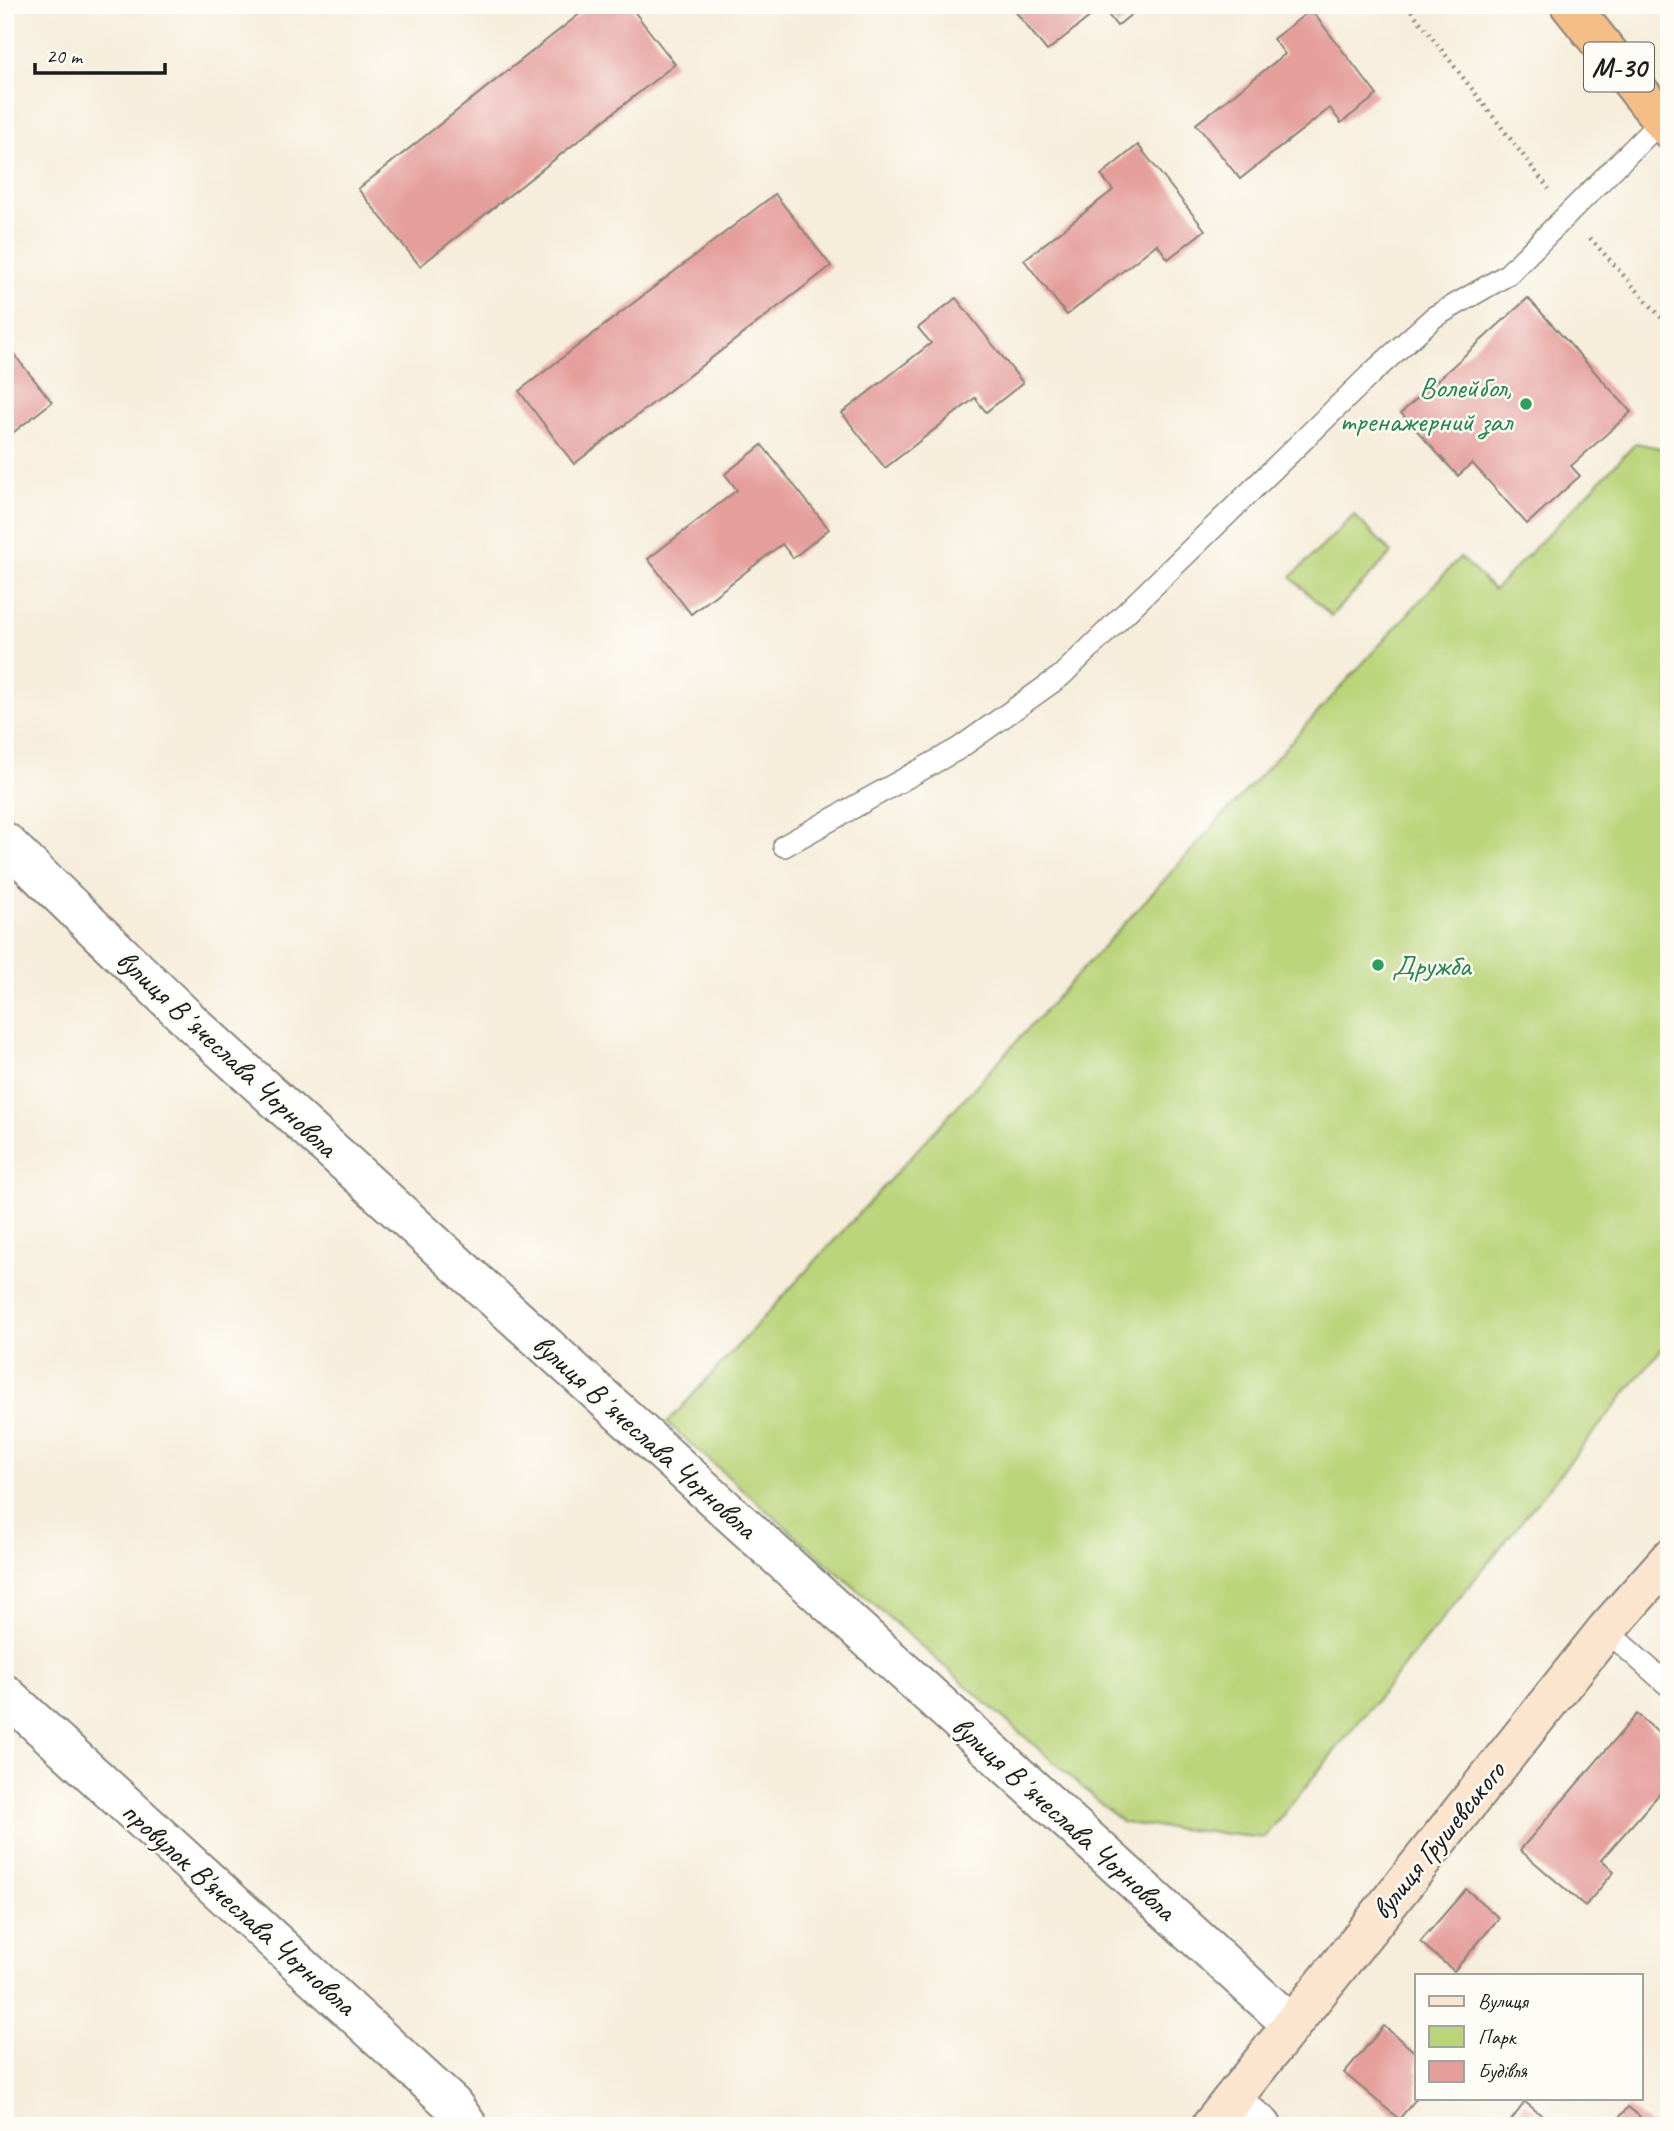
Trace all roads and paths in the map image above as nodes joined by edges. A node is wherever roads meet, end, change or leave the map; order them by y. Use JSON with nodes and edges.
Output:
{"nodes":[{"id":1,"x":1407,"y":5,"type":"edge"},
{"id":2,"x":1570,"y":5,"type":"edge"},
{"id":3,"x":1665,"y":125,"type":"edge"},
{"id":4,"x":1569,"y":215,"type":"junction"},
{"id":5,"x":1669,"y":326,"type":"edge"},
{"id":6,"x":5,"y":842,"type":"edge"},
{"id":7,"x":784,"y":846,"type":"dead end"},
{"id":8,"x":1669,"y":1559,"type":"edge"},
{"id":9,"x":1606,"y":1630,"type":"junction"},
{"id":10,"x":1669,"y":1686,"type":"edge"},
{"id":11,"x":5,"y":1694,"type":"edge"},
{"id":12,"x":1291,"y":2024,"type":"junction"},
{"id":13,"x":1221,"y":2113,"type":"edge"},
{"id":14,"x":468,"y":2126,"type":"edge"},
{"id":15,"x":1262,"y":2126,"type":"edge"}],
"edges":[{"from":1,"to":4,"type":"path"},
{"from":2,"to":3,"type":"highway","number":"М-30"},
{"from":3,"to":4,"type":"lane"},
{"from":4,"to":5,"type":"path"},
{"from":4,"to":7,"type":"lane"},
{"from":6,"to":12,"type":"street","name":"вулиця Вʼячеслава Чорновола"},
{"from":8,"to":9,"type":"street","name":"вулиця Грушевського"},
{"from":9,"to":10,"type":"lane"},
{"from":9,"to":12,"type":"street","name":"вулиця Грушевського"},
{"from":11,"to":14,"type":"street","name":"провулок В'ячеслава Чорновола"},
{"from":12,"to":13,"type":"street","name":"вулиця Грушевського"},
{"from":13,"to":15,"type":"street"}]}
